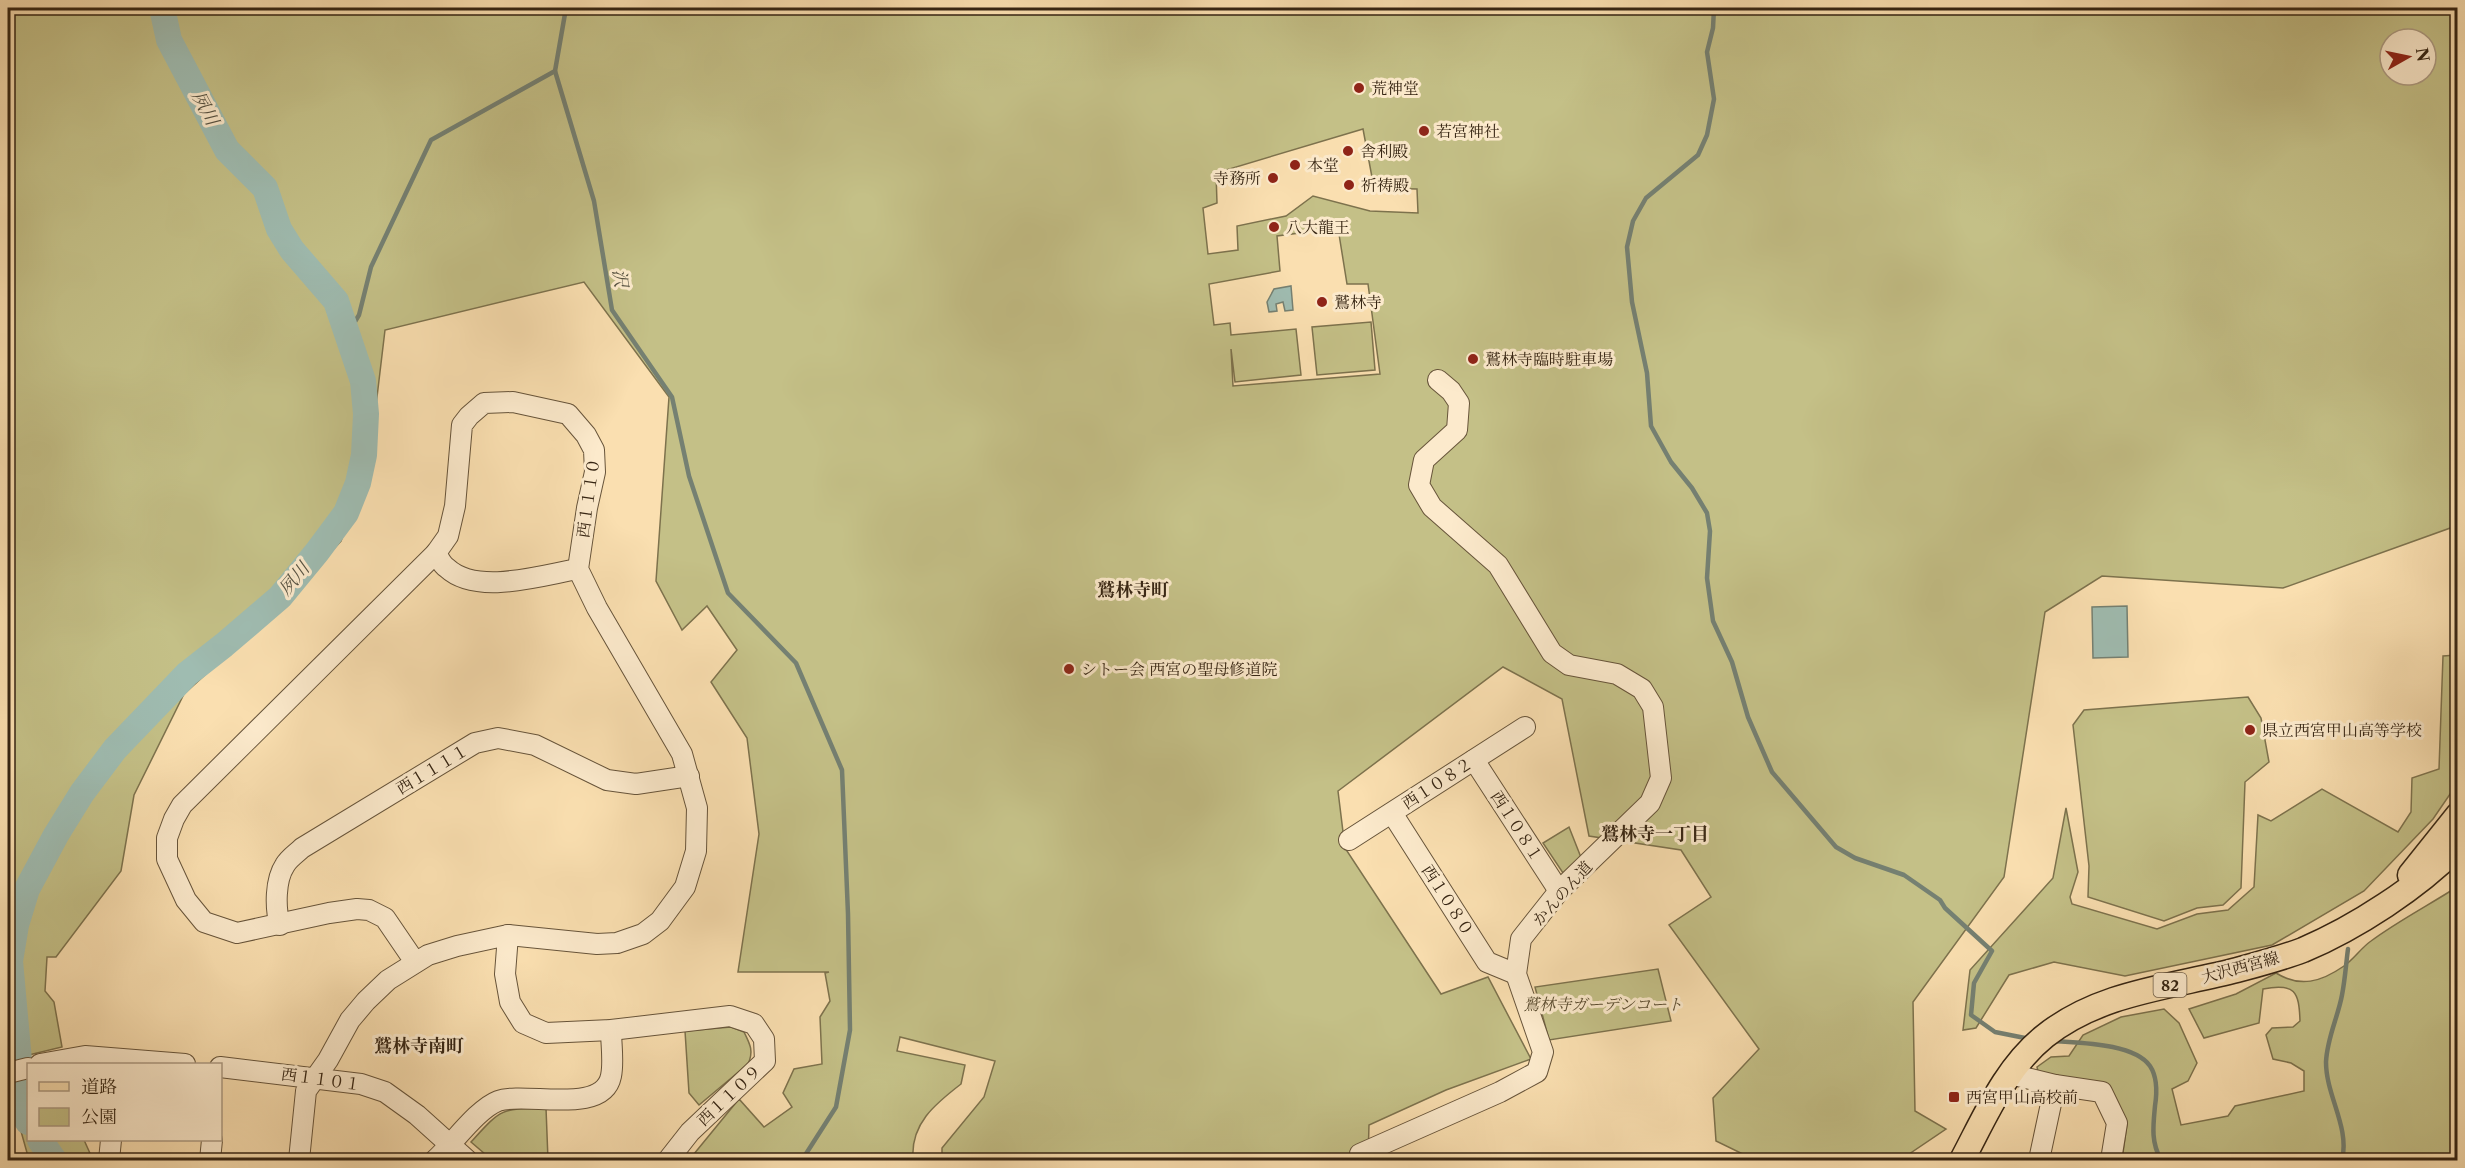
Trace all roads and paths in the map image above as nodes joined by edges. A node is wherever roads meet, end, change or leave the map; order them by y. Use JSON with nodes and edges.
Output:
{"nodes":[{"id":1,"x":1438,"y":380,"type":"dead end"},
{"id":2,"x":436,"y":554,"type":"junction"},
{"id":3,"x":578,"y":569,"type":"junction"},
{"id":4,"x":1526,"y":727,"type":"dead end"},
{"id":5,"x":1474,"y":760,"type":"junction"},
{"id":6,"x":689,"y":776,"type":"junction"},
{"id":7,"x":1392,"y":813,"type":"junction"},
{"id":8,"x":2457,"y":815,"type":"edge"},
{"id":9,"x":1349,"y":840,"type":"dead end"},
{"id":10,"x":2457,"y":846,"type":"edge"},
{"id":11,"x":2457,"y":864,"type":"edge"},
{"id":12,"x":1559,"y":891,"type":"junction"},
{"id":13,"x":2354,"y":923,"type":"junction"},
{"id":14,"x":280,"y":925,"type":"junction"},
{"id":15,"x":508,"y":935,"type":"junction"},
{"id":16,"x":415,"y":962,"type":"junction"},
{"id":17,"x":1516,"y":974,"type":"junction"},
{"id":18,"x":610,"y":1030,"type":"junction"},
{"id":19,"x":119,"y":1062,"type":"edge"},
{"id":20,"x":46,"y":1063,"type":"edge"},
{"id":21,"x":141,"y":1063,"type":"edge"},
{"id":22,"x":222,"y":1067,"type":"edge"},
{"id":23,"x":27,"y":1068,"type":"edge"},
{"id":24,"x":8,"y":1073,"type":"edge"},
{"id":25,"x":2010,"y":1074,"type":"junction"},
{"id":26,"x":314,"y":1077,"type":"junction"},
{"id":27,"x":2055,"y":1085,"type":"junction"},
{"id":28,"x":111,"y":1141,"type":"edge"},
{"id":29,"x":212,"y":1141,"type":"edge"},
{"id":30,"x":451,"y":1145,"type":"junction"},
{"id":31,"x":109,"y":1161,"type":"edge"},
{"id":32,"x":210,"y":1161,"type":"edge"},
{"id":33,"x":299,"y":1161,"type":"edge"},
{"id":34,"x":435,"y":1161,"type":"edge"},
{"id":35,"x":467,"y":1161,"type":"edge"},
{"id":36,"x":668,"y":1161,"type":"edge"},
{"id":37,"x":1360,"y":1161,"type":"edge"},
{"id":38,"x":1962,"y":1161,"type":"edge"},
{"id":39,"x":2039,"y":1161,"type":"edge"},
{"id":40,"x":2111,"y":1161,"type":"edge"}],
"edges":[{"from":1,"to":12,"type":"street","name":"かんのん道"},
{"from":2,"to":3,"type":"street"},
{"from":2,"to":3,"type":"street","name":"西１１１０"},
{"from":2,"to":14,"type":"street","name":"西１１１０"},
{"from":3,"to":6,"type":"street"},
{"from":4,"to":5,"type":"street","name":"西１０８２"},
{"from":5,"to":7,"type":"street","name":"西１０８２"},
{"from":5,"to":12,"type":"street","name":"西１０８１"},
{"from":6,"to":14,"type":"street","name":"西１１１１"},
{"from":6,"to":15,"type":"street"},
{"from":7,"to":9,"type":"street","name":"西１０８２"},
{"from":7,"to":17,"type":"street","name":"西１０８０"},
{"from":8,"to":13,"type":"main road"},
{"from":10,"to":13,"type":"main road","name":"大沢西宮線","number":"82"},
{"from":11,"to":13,"type":"main road"},
{"from":12,"to":17,"type":"street","name":"かんのん道"},
{"from":13,"to":25,"type":"main road","name":"大沢西宮線","number":"82"},
{"from":14,"to":16,"type":"street","name":"西１１１０"},
{"from":15,"to":16,"type":"street"},
{"from":15,"to":18,"type":"street","name":"西１１０９"},
{"from":16,"to":26,"type":"street"},
{"from":17,"to":37,"type":"street","name":"かんのん道"},
{"from":18,"to":30,"type":"street"},
{"from":18,"to":36,"type":"street","name":"西１１０９"},
{"from":19,"to":20,"type":"street"},
{"from":19,"to":21,"type":"street"},
{"from":22,"to":26,"type":"street","name":"西１１０１"},
{"from":23,"to":24,"type":"street"},
{"from":25,"to":27,"type":"street"},
{"from":25,"to":38,"type":"main road","name":"大沢西宮線","number":"82"},
{"from":26,"to":30,"type":"street","name":"西１１０１"},
{"from":26,"to":33,"type":"street"},
{"from":27,"to":39,"type":"street"},
{"from":27,"to":40,"type":"street"},
{"from":28,"to":31,"type":"street"},
{"from":29,"to":32,"type":"street"},
{"from":30,"to":34,"type":"street"},
{"from":30,"to":35,"type":"street","name":"西１１０１"}]}
